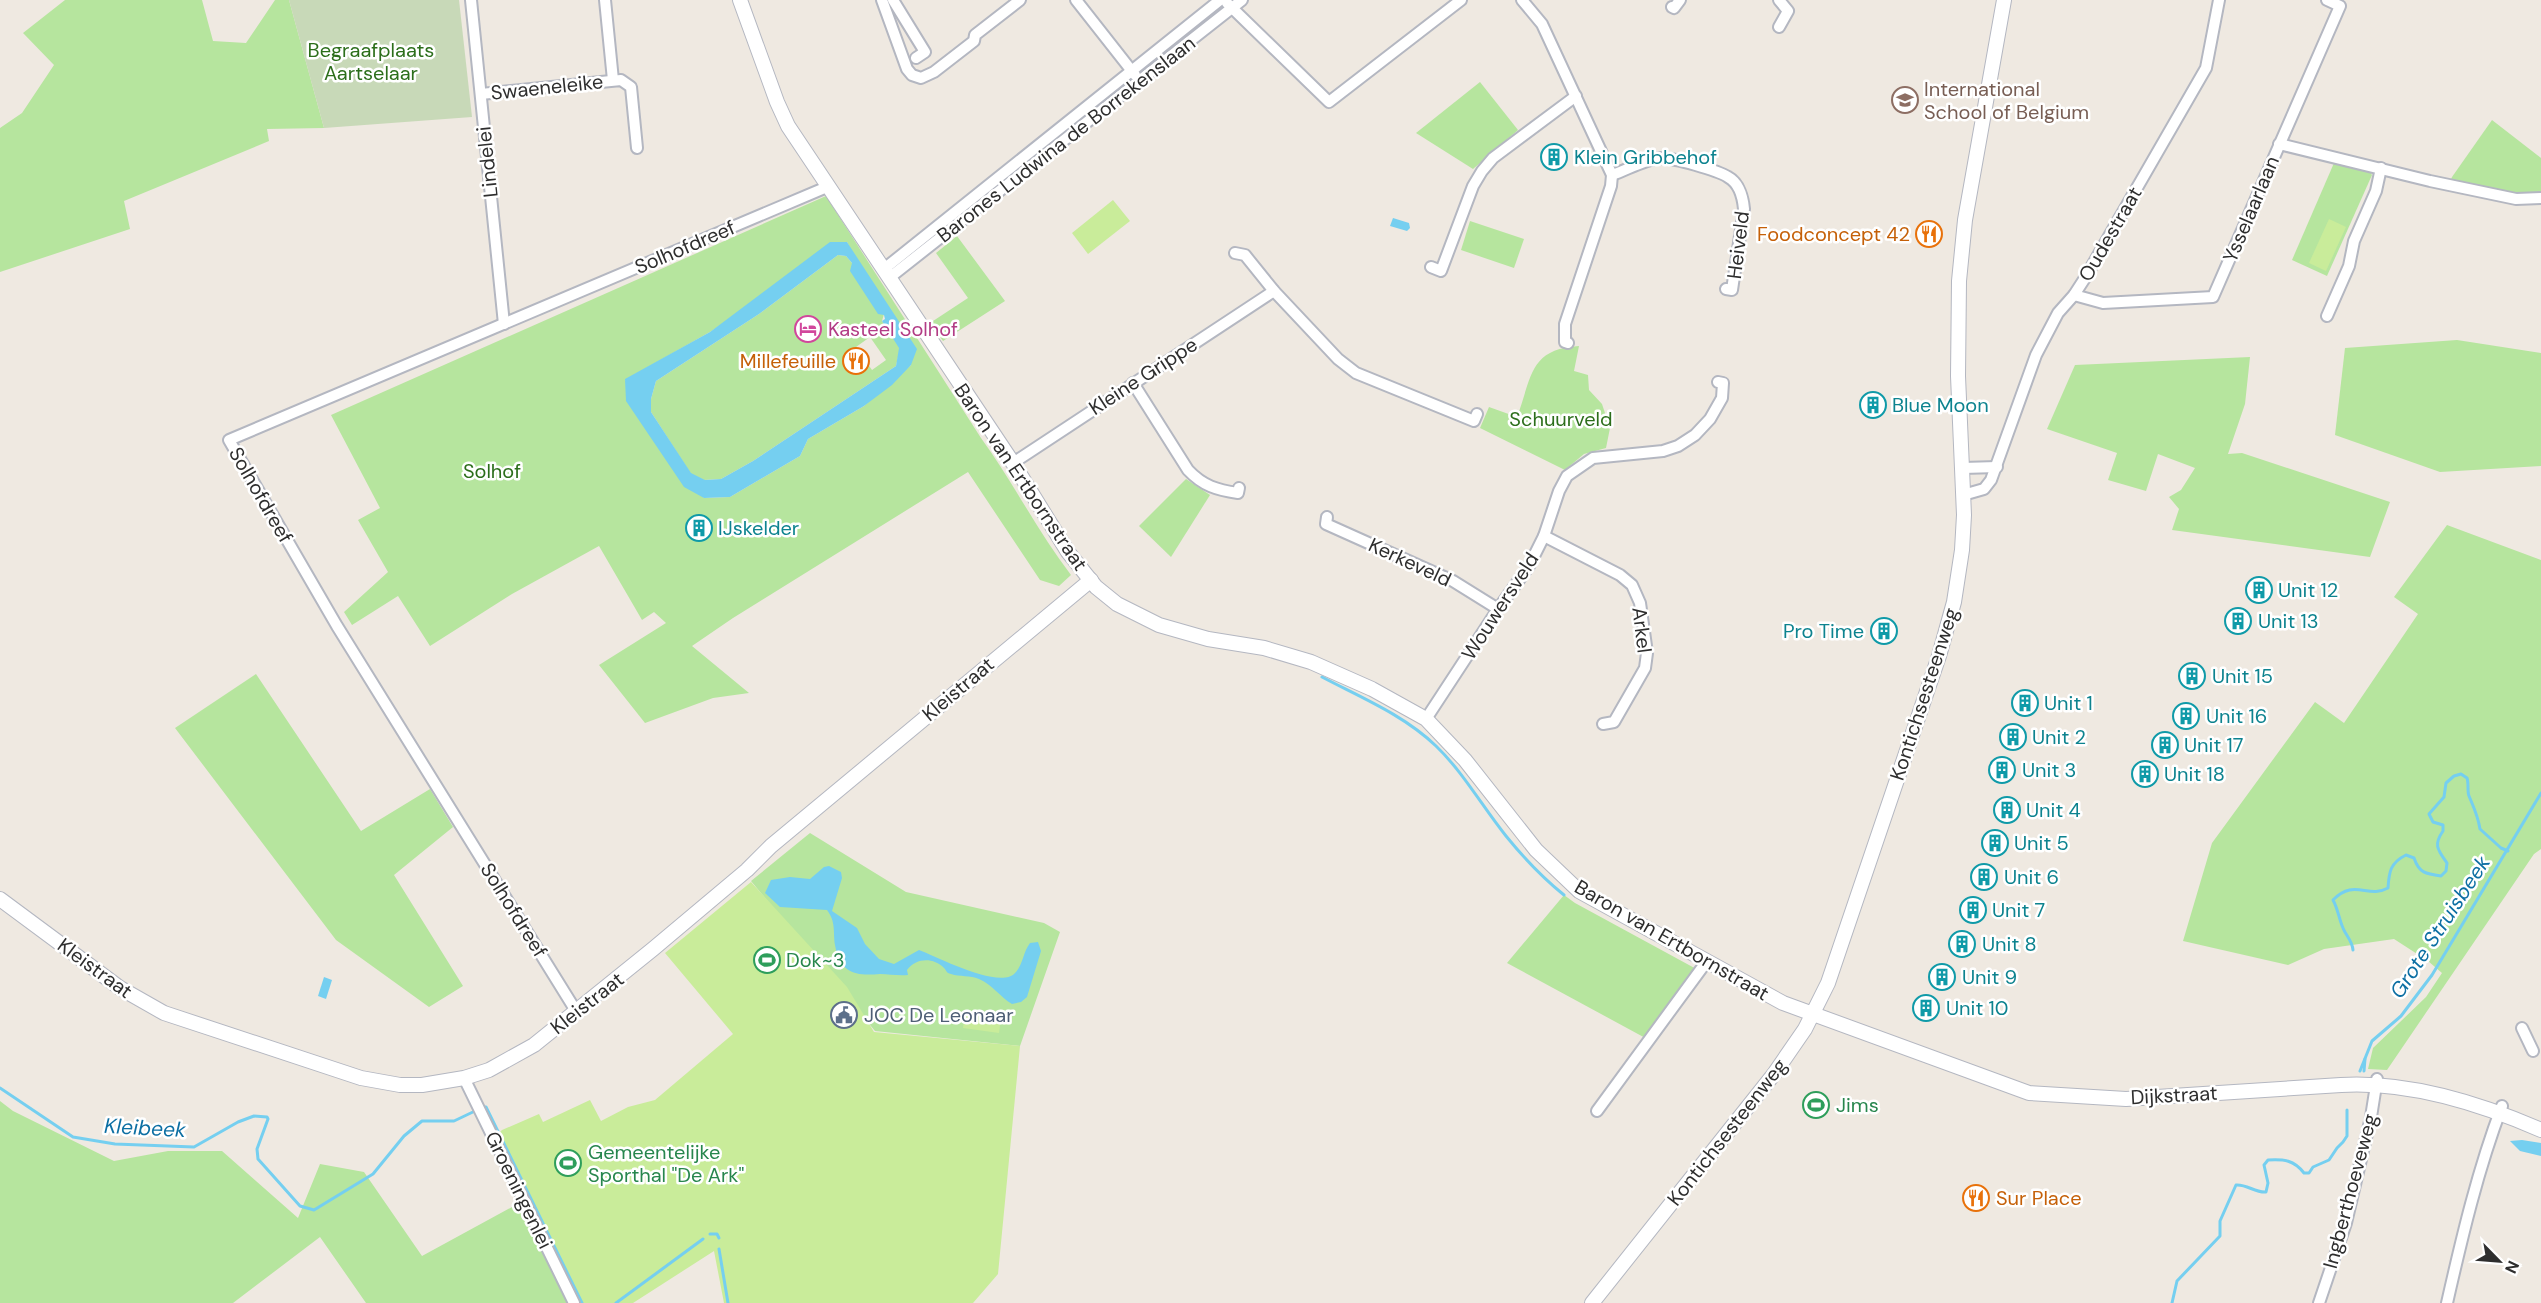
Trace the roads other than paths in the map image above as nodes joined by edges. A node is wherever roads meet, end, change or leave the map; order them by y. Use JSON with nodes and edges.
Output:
{"nodes":[{"id":1,"x":471,"y":0,"type":"edge"},
{"id":2,"x":604,"y":0,"type":"edge"},
{"id":3,"x":740,"y":0,"type":"edge"},
{"id":4,"x":882,"y":0,"type":"edge"},
{"id":5,"x":893,"y":0,"type":"edge"},
{"id":6,"x":1020,"y":0,"type":"edge"},
{"id":7,"x":1076,"y":0,"type":"edge"},
{"id":8,"x":1221,"y":0,"type":"edge"},
{"id":9,"x":1242,"y":0,"type":"edge"},
{"id":10,"x":1461,"y":0,"type":"edge"},
{"id":11,"x":1522,"y":0,"type":"edge"},
{"id":12,"x":1779,"y":0,"type":"edge"},
{"id":13,"x":2004,"y":0,"type":"edge"},
{"id":14,"x":2218,"y":0,"type":"edge"},
{"id":15,"x":2327,"y":0,"type":"edge"},
{"id":16,"x":1232,"y":8,"type":"junction"},
{"id":17,"x":1779,"y":27,"type":"dead end"},
{"id":18,"x":916,"y":58,"type":"dead end"},
{"id":19,"x":1132,"y":71,"type":"junction"},
{"id":20,"x":613,"y":80,"type":"junction"},
{"id":21,"x":1140,"y":82,"type":"junction"},
{"id":22,"x":480,"y":94,"type":"junction"},
{"id":23,"x":1576,"y":96,"type":"junction"},
{"id":24,"x":2279,"y":144,"type":"junction"},
{"id":25,"x":637,"y":148,"type":"dead end"},
{"id":26,"x":2381,"y":168,"type":"junction"},
{"id":27,"x":1612,"y":175,"type":"junction"},
{"id":28,"x":827,"y":187,"type":"junction"},
{"id":29,"x":2541,"y":198,"type":"edge"},
{"id":30,"x":1235,"y":253,"type":"dead end"},
{"id":31,"x":1431,"y":267,"type":"dead end"},
{"id":32,"x":886,"y":273,"type":"junction"},
{"id":33,"x":1726,"y":289,"type":"dead end"},
{"id":34,"x":1274,"y":291,"type":"junction"},
{"id":35,"x":2074,"y":295,"type":"junction"},
{"id":36,"x":2327,"y":316,"type":"dead end"},
{"id":37,"x":504,"y":324,"type":"junction"},
{"id":38,"x":1568,"y":343,"type":"dead end"},
{"id":39,"x":1718,"y":382,"type":"dead end"},
{"id":40,"x":1133,"y":383,"type":"junction"},
{"id":41,"x":1477,"y":414,"type":"dead end"},
{"id":42,"x":1013,"y":463,"type":"junction"},
{"id":43,"x":1997,"y":467,"type":"junction"},
{"id":44,"x":1963,"y":468,"type":"junction"},
{"id":45,"x":1239,"y":488,"type":"dead end"},
{"id":46,"x":1963,"y":495,"type":"junction"},
{"id":47,"x":1328,"y":517,"type":"dead end"},
{"id":48,"x":1544,"y":536,"type":"junction"},
{"id":49,"x":1091,"y":580,"type":"junction"},
{"id":50,"x":1498,"y":609,"type":"junction"},
{"id":51,"x":1425,"y":719,"type":"junction"},
{"id":52,"x":1603,"y":724,"type":"dead end"},
{"id":53,"x":0,"y":898,"type":"edge"},
{"id":54,"x":1707,"y":961,"type":"junction"},
{"id":55,"x":576,"y":1011,"type":"junction"},
{"id":56,"x":1813,"y":1016,"type":"junction"},
{"id":57,"x":2522,"y":1028,"type":"dead end"},
{"id":58,"x":2533,"y":1051,"type":"dead end"},
{"id":59,"x":464,"y":1078,"type":"junction"},
{"id":60,"x":2377,"y":1082,"type":"junction"},
{"id":61,"x":2501,"y":1109,"type":"junction"},
{"id":62,"x":1597,"y":1111,"type":"dead end"},
{"id":63,"x":2541,"y":1130,"type":"edge"},
{"id":64,"x":573,"y":1303,"type":"edge"},
{"id":65,"x":1592,"y":1303,"type":"edge"},
{"id":66,"x":2319,"y":1303,"type":"edge"},
{"id":67,"x":2446,"y":1303,"type":"edge"}],
"edges":[{"from":1,"to":22,"type":"street","name":"Lindelei"},
{"from":2,"to":20,"type":"street","name":"Swaeneleike"},
{"from":3,"to":28,"type":"street","name":"Baron van Ertbornstraat"},
{"from":4,"to":6,"type":"street"},
{"from":5,"to":18,"type":"street"},
{"from":7,"to":19,"type":"street"},
{"from":8,"to":16,"type":"street"},
{"from":8,"to":19,"type":"street","name":"Barones Ludwina de Borrekenslaan"},
{"from":9,"to":16,"type":"street","name":"Barones Ludwina de Borrekenslaan"},
{"from":10,"to":16,"type":"street"},
{"from":11,"to":23,"type":"street"},
{"from":12,"to":17,"type":"street"},
{"from":13,"to":44,"type":"street","name":"Kontichsesteenweg"},
{"from":14,"to":35,"type":"street","name":"Oudestraat"},
{"from":15,"to":24,"type":"street","name":"Ysselaarlaan"},
{"from":16,"to":21,"type":"street","name":"Barones Ludwina de Borrekenslaan"},
{"from":19,"to":21,"type":"street"},
{"from":19,"to":32,"type":"street","name":"Barones Ludwina de Borrekenslaan"},
{"from":20,"to":22,"type":"street","name":"Swaeneleike"},
{"from":20,"to":25,"type":"street","name":"Swaeneleike"},
{"from":21,"to":32,"type":"street","name":"Barones Ludwina de Borrekenslaan"},
{"from":22,"to":37,"type":"street","name":"Lindelei"},
{"from":23,"to":27,"type":"street"},
{"from":23,"to":31,"type":"street"},
{"from":24,"to":26,"type":"street"},
{"from":24,"to":35,"type":"street","name":"Ysselaarlaan"},
{"from":26,"to":29,"type":"street"},
{"from":26,"to":36,"type":"street"},
{"from":27,"to":33,"type":"street","name":"Heiveld"},
{"from":27,"to":38,"type":"street"},
{"from":28,"to":32,"type":"street","name":"Baron van Ertbornstraat"},
{"from":28,"to":37,"type":"street","name":"Solhofdreef"},
{"from":30,"to":34,"type":"street"},
{"from":32,"to":42,"type":"street","name":"Baron van Ertbornstraat"},
{"from":34,"to":40,"type":"street","name":"Kleine Grippe"},
{"from":34,"to":41,"type":"street"},
{"from":35,"to":43,"type":"street","name":"Oudestraat"},
{"from":37,"to":55,"type":"street","name":"Solhofdreef"},
{"from":39,"to":48,"type":"street","name":"Wouwersveld"},
{"from":40,"to":42,"type":"street","name":"Kleine Grippe"},
{"from":40,"to":45,"type":"street"},
{"from":42,"to":49,"type":"street","name":"Baron van Ertbornstraat"},
{"from":43,"to":44,"type":"street"},
{"from":43,"to":46,"type":"street","name":"Oudestraat"},
{"from":44,"to":46,"type":"street","name":"Kontichsesteenweg"},
{"from":46,"to":56,"type":"street","name":"Kontichsesteenweg"},
{"from":47,"to":50,"type":"street","name":"Kerkeveld"},
{"from":48,"to":50,"type":"street","name":"Wouwersveld"},
{"from":48,"to":52,"type":"street","name":"Arkel"},
{"from":49,"to":51,"type":"street","name":"Baron van Ertbornstraat"},
{"from":49,"to":55,"type":"street","name":"Kleistraat"},
{"from":50,"to":51,"type":"street","name":"Wouwersveld"},
{"from":51,"to":54,"type":"street","name":"Baron van Ertbornstraat"},
{"from":53,"to":59,"type":"street","name":"Kleistraat"},
{"from":54,"to":56,"type":"street","name":"Baron van Ertbornstraat"},
{"from":54,"to":62,"type":"street"},
{"from":55,"to":59,"type":"street","name":"Kleistraat"},
{"from":56,"to":60,"type":"street","name":"Dijkstraat"},
{"from":56,"to":65,"type":"street","name":"Kontichsesteenweg"},
{"from":57,"to":58,"type":"street"},
{"from":59,"to":64,"type":"street","name":"Groeningenlei"},
{"from":60,"to":61,"type":"street","name":"Dijkstraat"},
{"from":60,"to":66,"type":"street","name":"Ingberthoeveweg"},
{"from":61,"to":63,"type":"street","name":"Dijkstraat"},
{"from":61,"to":67,"type":"street"}]}
